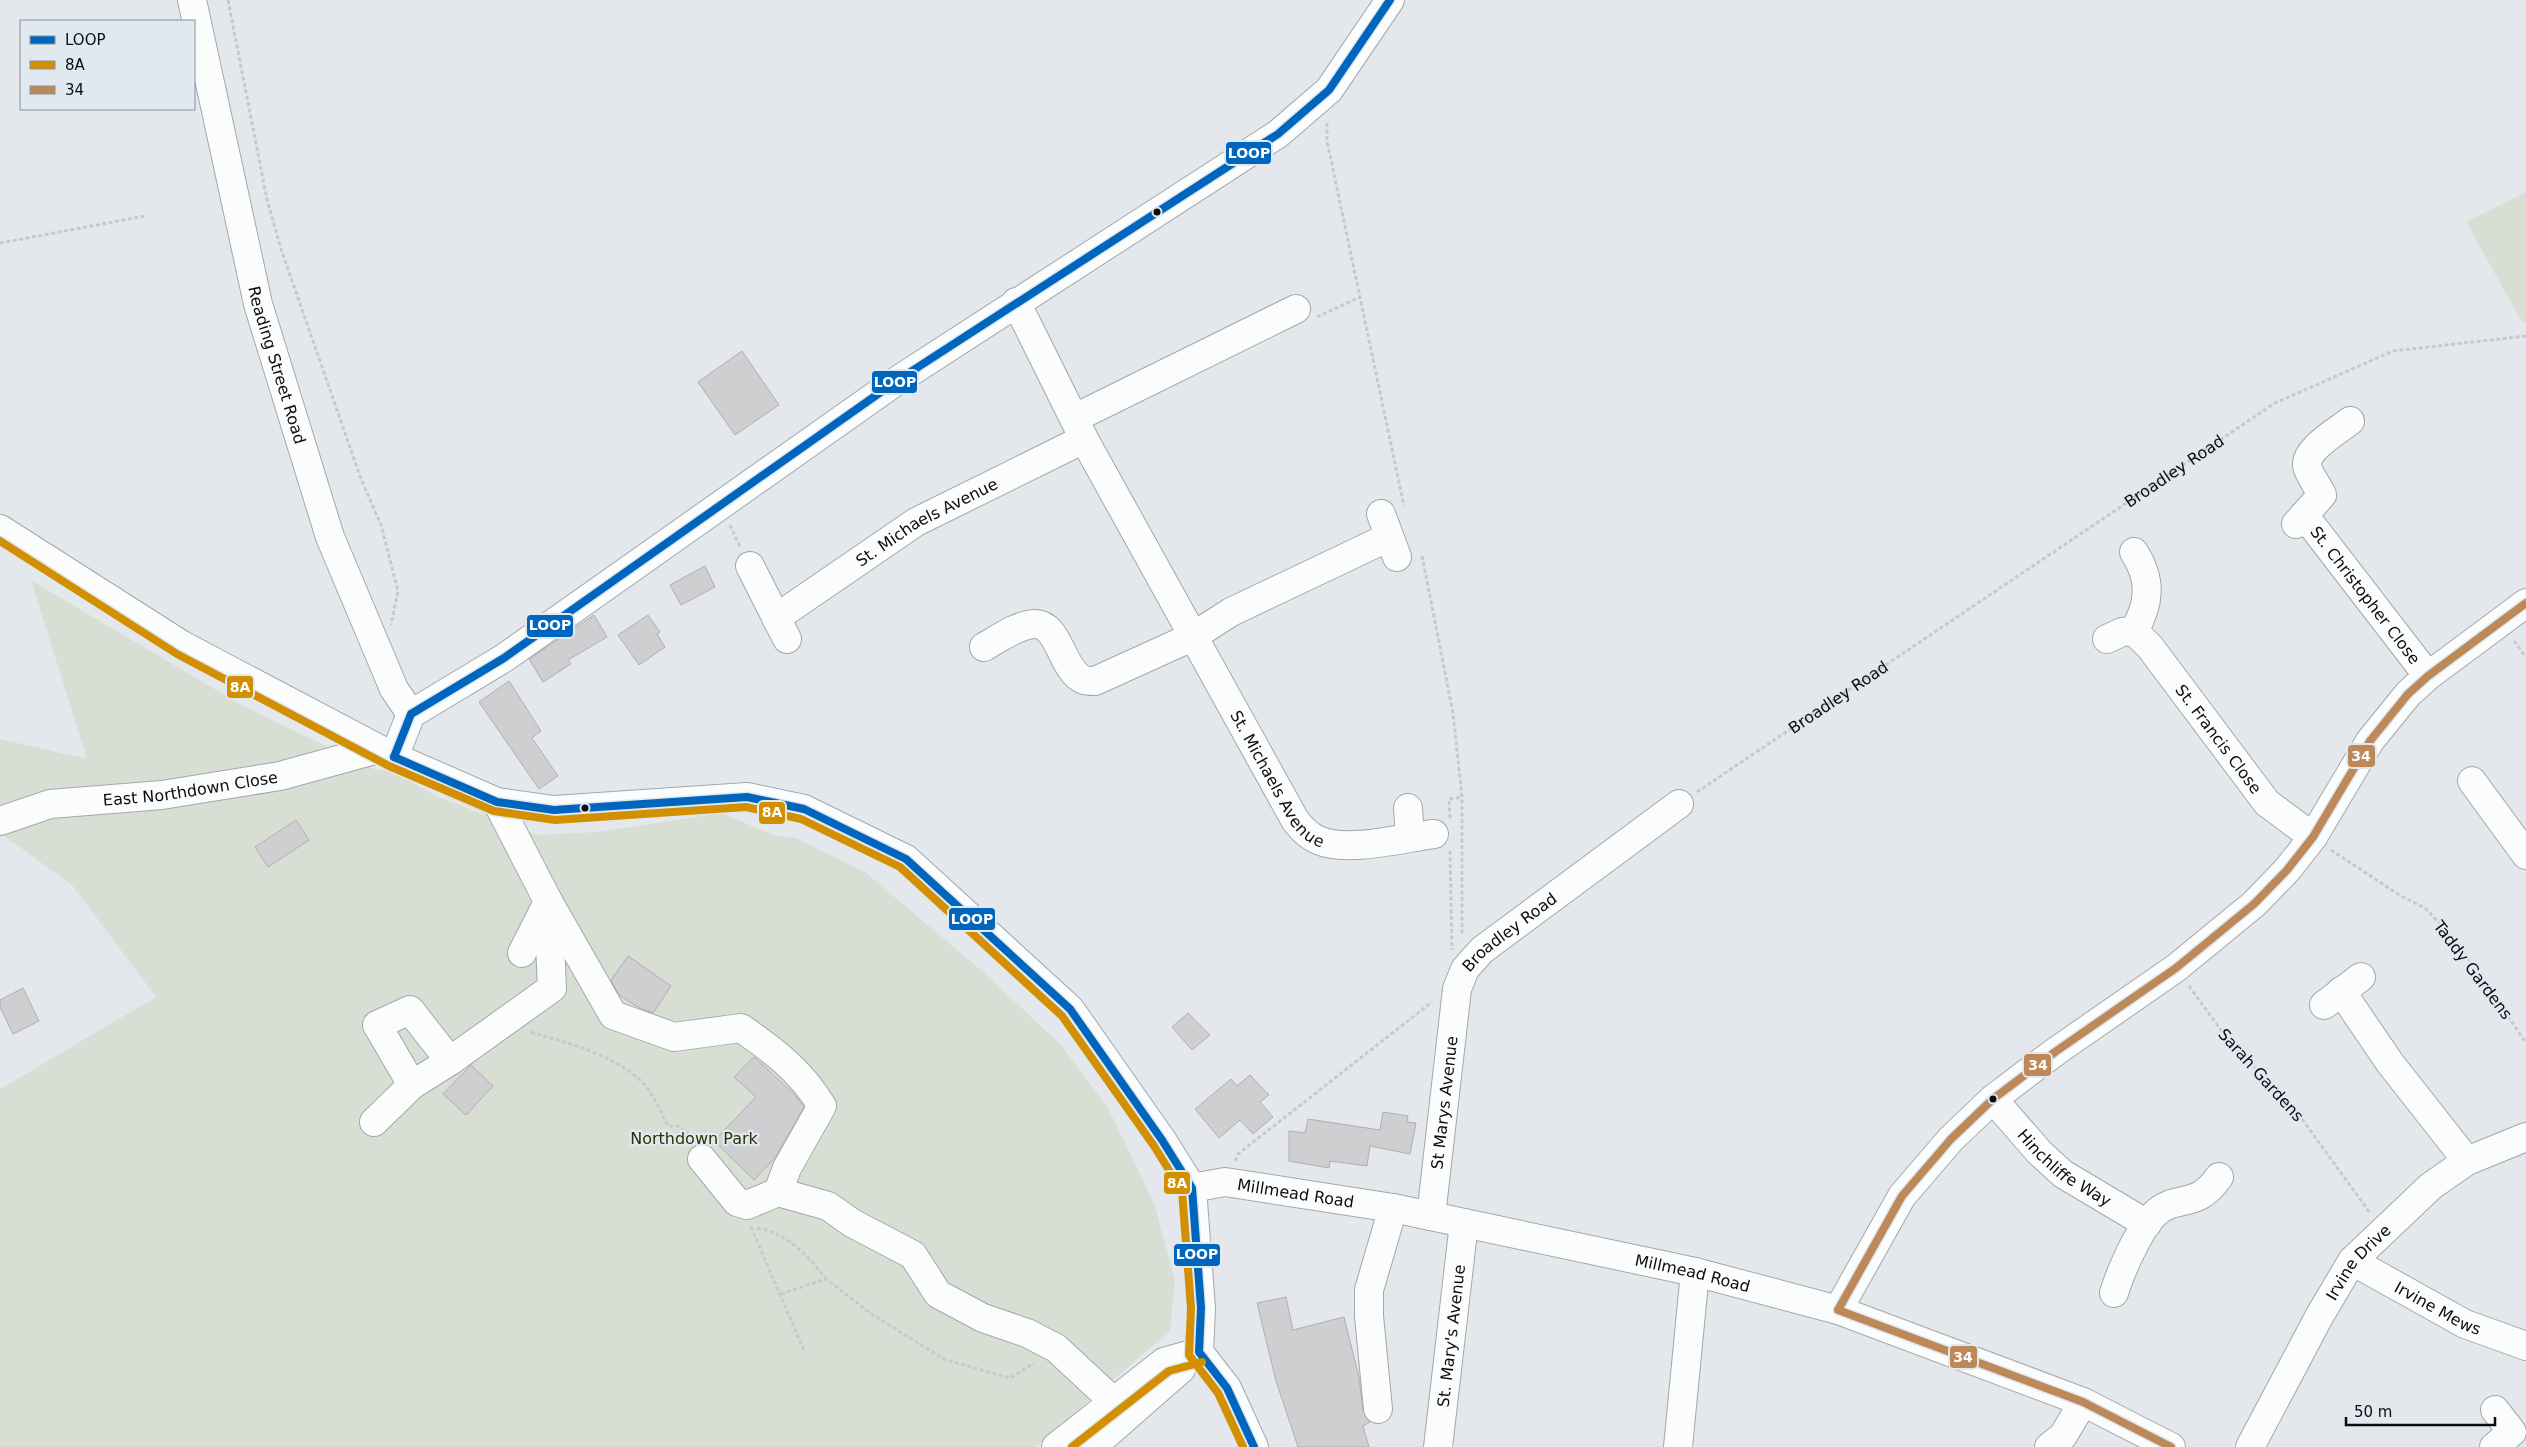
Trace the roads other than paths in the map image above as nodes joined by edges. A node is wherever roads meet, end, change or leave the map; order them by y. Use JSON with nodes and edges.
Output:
{"nodes":[{"id":1,"x":192,"y":0,"type":"edge"},
{"id":2,"x":1390,"y":0,"type":"edge"},
{"id":3,"x":1016,"y":302,"type":"junction"},
{"id":4,"x":1296,"y":309,"type":"road end"},
{"id":5,"x":2350,"y":421,"type":"dead end"},
{"id":6,"x":1080,"y":429,"type":"junction"},
{"id":7,"x":0,"y":529,"type":"edge"},
{"id":8,"x":1389,"y":536,"type":"dead end"},
{"id":9,"x":2134,"y":552,"type":"dead end"},
{"id":10,"x":750,"y":566,"type":"road end"},
{"id":11,"x":2526,"y":603,"type":"edge"},
{"id":12,"x":2134,"y":631,"type":"junction"},
{"id":13,"x":1192,"y":637,"type":"junction"},
{"id":14,"x":2107,"y":639,"type":"dead end"},
{"id":15,"x":984,"y":646,"type":"dead end"},
{"id":16,"x":2428,"y":676,"type":"junction"},
{"id":17,"x":411,"y":714,"type":"junction"},
{"id":18,"x":386,"y":753,"type":"junction"},
{"id":19,"x":2472,"y":782,"type":"dead end"},
{"id":20,"x":497,"y":802,"type":"junction"},
{"id":21,"x":1680,"y":804,"type":"road end"},
{"id":22,"x":1408,"y":808,"type":"dead end"},
{"id":23,"x":0,"y":821,"type":"edge"},
{"id":24,"x":2313,"y":837,"type":"junction"},
{"id":25,"x":2526,"y":854,"type":"edge"},
{"id":26,"x":548,"y":901,"type":"junction"},
{"id":27,"x":522,"y":953,"type":"dead end"},
{"id":28,"x":1457,"y":989,"type":"joint"},
{"id":29,"x":2342,"y":991,"type":"dead end"},
{"id":30,"x":450,"y":1061,"type":"junction"},
{"id":31,"x":412,"y":1085,"type":"junction"},
{"id":32,"x":1993,"y":1099,"type":"junction"},
{"id":33,"x":374,"y":1122,"type":"dead end"},
{"id":34,"x":2526,"y":1137,"type":"edge"},
{"id":35,"x":702,"y":1159,"type":"road end"},
{"id":36,"x":2467,"y":1161,"type":"junction"},
{"id":37,"x":2219,"y":1178,"type":"dead end"},
{"id":38,"x":1192,"y":1188,"type":"junction"},
{"id":39,"x":778,"y":1192,"type":"junction"},
{"id":40,"x":1392,"y":1208,"type":"junction"},
{"id":41,"x":1432,"y":1216,"type":"junction"},
{"id":42,"x":1464,"y":1223,"type":"junction"},
{"id":43,"x":2148,"y":1224,"type":"junction"},
{"id":44,"x":2352,"y":1262,"type":"junction"},
{"id":45,"x":1695,"y":1272,"type":"junction"},
{"id":46,"x":2114,"y":1293,"type":"dead end"},
{"id":47,"x":1838,"y":1310,"type":"junction"},
{"id":48,"x":2526,"y":1346,"type":"edge"},
{"id":49,"x":1198,"y":1352,"type":"junction"},
{"id":50,"x":1112,"y":1401,"type":"junction"},
{"id":51,"x":2083,"y":1402,"type":"junction"},
{"id":52,"x":1378,"y":1409,"type":"dead end"},
{"id":53,"x":2495,"y":1410,"type":"dead end"},
{"id":54,"x":2499,"y":1442,"type":"edge"},
{"id":55,"x":1056,"y":1447,"type":"edge"},
{"id":56,"x":1092,"y":1447,"type":"edge"},
{"id":57,"x":1254,"y":1447,"type":"edge"},
{"id":58,"x":1438,"y":1447,"type":"edge"},
{"id":59,"x":1678,"y":1447,"type":"edge"},
{"id":60,"x":2049,"y":1447,"type":"edge"},
{"id":61,"x":2171,"y":1447,"type":"edge"},
{"id":62,"x":2250,"y":1447,"type":"edge"}],
"edges":[{"from":1,"to":17,"type":"street","name":"Reading Street Road"},
{"from":2,"to":3,"type":"street"},
{"from":3,"to":6,"type":"street","name":"St. Michaels Avenue"},
{"from":3,"to":17,"type":"street"},
{"from":4,"to":6,"type":"street","name":"St. Michaels Avenue"},
{"from":5,"to":16,"type":"street","name":"St. Christopher Close"},
{"from":6,"to":10,"type":"street","name":"St. Michaels Avenue"},
{"from":6,"to":13,"type":"street","name":"St. Michaels Avenue"},
{"from":7,"to":18,"type":"street"},
{"from":8,"to":13,"type":"street"},
{"from":9,"to":12,"type":"street"},
{"from":11,"to":16,"type":"street"},
{"from":12,"to":14,"type":"street"},
{"from":12,"to":24,"type":"street","name":"St. Francis Close"},
{"from":13,"to":15,"type":"street"},
{"from":13,"to":22,"type":"street","name":"St. Michaels Avenue"},
{"from":16,"to":24,"type":"street"},
{"from":17,"to":18,"type":"street"},
{"from":18,"to":20,"type":"street"},
{"from":18,"to":23,"type":"street","name":"East Northdown Close"},
{"from":19,"to":25,"type":"street"},
{"from":20,"to":26,"type":"street"},
{"from":20,"to":38,"type":"street"},
{"from":21,"to":28,"type":"street","name":"Broadley Road"},
{"from":24,"to":32,"type":"street"},
{"from":26,"to":27,"type":"street"},
{"from":26,"to":30,"type":"street"},
{"from":26,"to":39,"type":"street"},
{"from":28,"to":41,"type":"street","name":"St Marys Avenue"},
{"from":29,"to":36,"type":"street"},
{"from":30,"to":31,"type":"street"},
{"from":30,"to":31,"type":"street"},
{"from":31,"to":33,"type":"street"},
{"from":32,"to":43,"type":"street","name":"Hinchliffe Way"},
{"from":32,"to":47,"type":"street"},
{"from":34,"to":36,"type":"street","name":"Irvine Drive"},
{"from":35,"to":39,"type":"street"},
{"from":36,"to":44,"type":"street","name":"Irvine Drive"},
{"from":37,"to":43,"type":"street"},
{"from":38,"to":40,"type":"street","name":"Millmead Road"},
{"from":38,"to":49,"type":"street"},
{"from":39,"to":50,"type":"street"},
{"from":40,"to":41,"type":"street","name":"Millmead Road"},
{"from":40,"to":52,"type":"street"},
{"from":41,"to":42,"type":"street","name":"Millmead Road"},
{"from":42,"to":45,"type":"street","name":"Millmead Road"},
{"from":42,"to":58,"type":"street","name":"St. Mary's Avenue"},
{"from":43,"to":46,"type":"street"},
{"from":44,"to":48,"type":"street","name":"Irvine Mews"},
{"from":44,"to":62,"type":"street","name":"Irvine Drive"},
{"from":45,"to":47,"type":"street","name":"Millmead Road"},
{"from":45,"to":59,"type":"street"},
{"from":47,"to":51,"type":"street","name":"Millmead Road"},
{"from":49,"to":50,"type":"street"},
{"from":49,"to":56,"type":"street"},
{"from":49,"to":57,"type":"street"},
{"from":50,"to":55,"type":"street"},
{"from":51,"to":60,"type":"street"},
{"from":51,"to":61,"type":"street","name":"Millmead Road"},
{"from":53,"to":54,"type":"street"}]}
